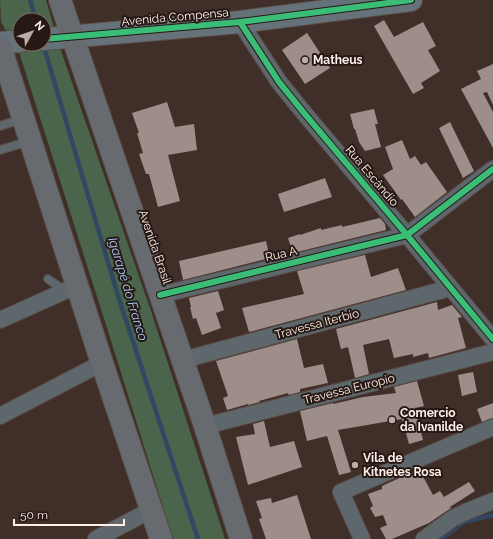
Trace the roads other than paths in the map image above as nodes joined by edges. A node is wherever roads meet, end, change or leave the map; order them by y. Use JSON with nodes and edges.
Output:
{"nodes":[{"id":1,"x":60,"y":0,"type":"edge"},
{"id":2,"x":412,"y":0,"type":"edge"},
{"id":3,"x":240,"y":22,"type":"junction"},
{"id":4,"x":58,"y":38,"type":"edge"},
{"id":5,"x":6,"y":43,"type":"edge"},
{"id":6,"x":24,"y":119,"type":"junction"},
{"id":7,"x":0,"y":126,"type":"edge"},
{"id":8,"x":31,"y":140,"type":"junction"},
{"id":9,"x":0,"y":150,"type":"edge"},
{"id":10,"x":493,"y":169,"type":"edge"},
{"id":11,"x":407,"y":235,"type":"junction"},
{"id":12,"x":48,"y":279,"type":"dead end"},
{"id":13,"x":70,"y":288,"type":"junction"},
{"id":14,"x":450,"y":288,"type":"junction"},
{"id":15,"x":160,"y":295,"type":"junction"},
{"id":16,"x":0,"y":320,"type":"edge"},
{"id":17,"x":493,"y":339,"type":"edge"},
{"id":18,"x":493,"y":352,"type":"edge"},
{"id":19,"x":183,"y":360,"type":"junction"},
{"id":20,"x":102,"y":363,"type":"junction"},
{"id":21,"x":0,"y":416,"type":"edge"},
{"id":22,"x":205,"y":426,"type":"junction"},
{"id":23,"x":493,"y":427,"type":"edge"},
{"id":24,"x":493,"y":501,"type":"edge"},
{"id":25,"x":151,"y":510,"type":"junction"},
{"id":26,"x":96,"y":539,"type":"edge"},
{"id":27,"x":161,"y":539,"type":"edge"},
{"id":28,"x":241,"y":539,"type":"edge"},
{"id":29,"x":362,"y":539,"type":"edge"},
{"id":30,"x":424,"y":539,"type":"edge"}],
"edges":[{"from":1,"to":4,"type":"highway","name":"Avenida Brasil"},
{"from":2,"to":3,"type":"street","name":"Avenida Compensa"},
{"from":3,"to":4,"type":"street","name":"Avenida Compensa"},
{"from":3,"to":11,"type":"street","name":"Rua Escândio"},
{"from":4,"to":15,"type":"highway","name":"Avenida Brasil"},
{"from":5,"to":6,"type":"highway"},
{"from":6,"to":7,"type":"lane"},
{"from":6,"to":8,"type":"highway"},
{"from":8,"to":9,"type":"lane"},
{"from":8,"to":13,"type":"highway"},
{"from":10,"to":11,"type":"street"},
{"from":11,"to":14,"type":"street","name":"Rua Escândio"},
{"from":11,"to":15,"type":"street","name":"Rua A"},
{"from":12,"to":13,"type":"lane"},
{"from":13,"to":16,"type":"street"},
{"from":13,"to":20,"type":"highway"},
{"from":14,"to":17,"type":"street","name":"Rua Escândio"},
{"from":14,"to":19,"type":"street","name":"Travessa Iterbio"},
{"from":15,"to":19,"type":"highway","name":"Avenida Brasil"},
{"from":18,"to":22,"type":"street","name":"Travessa Europio"},
{"from":19,"to":22,"type":"highway","name":"Avenida Brasil"},
{"from":20,"to":21,"type":"street"},
{"from":20,"to":25,"type":"highway"},
{"from":22,"to":28,"type":"highway","name":"Avenida Brasil"},
{"from":23,"to":29,"type":"street"},
{"from":24,"to":30,"type":"street"},
{"from":25,"to":26,"type":"street"},
{"from":25,"to":27,"type":"highway"}]}
